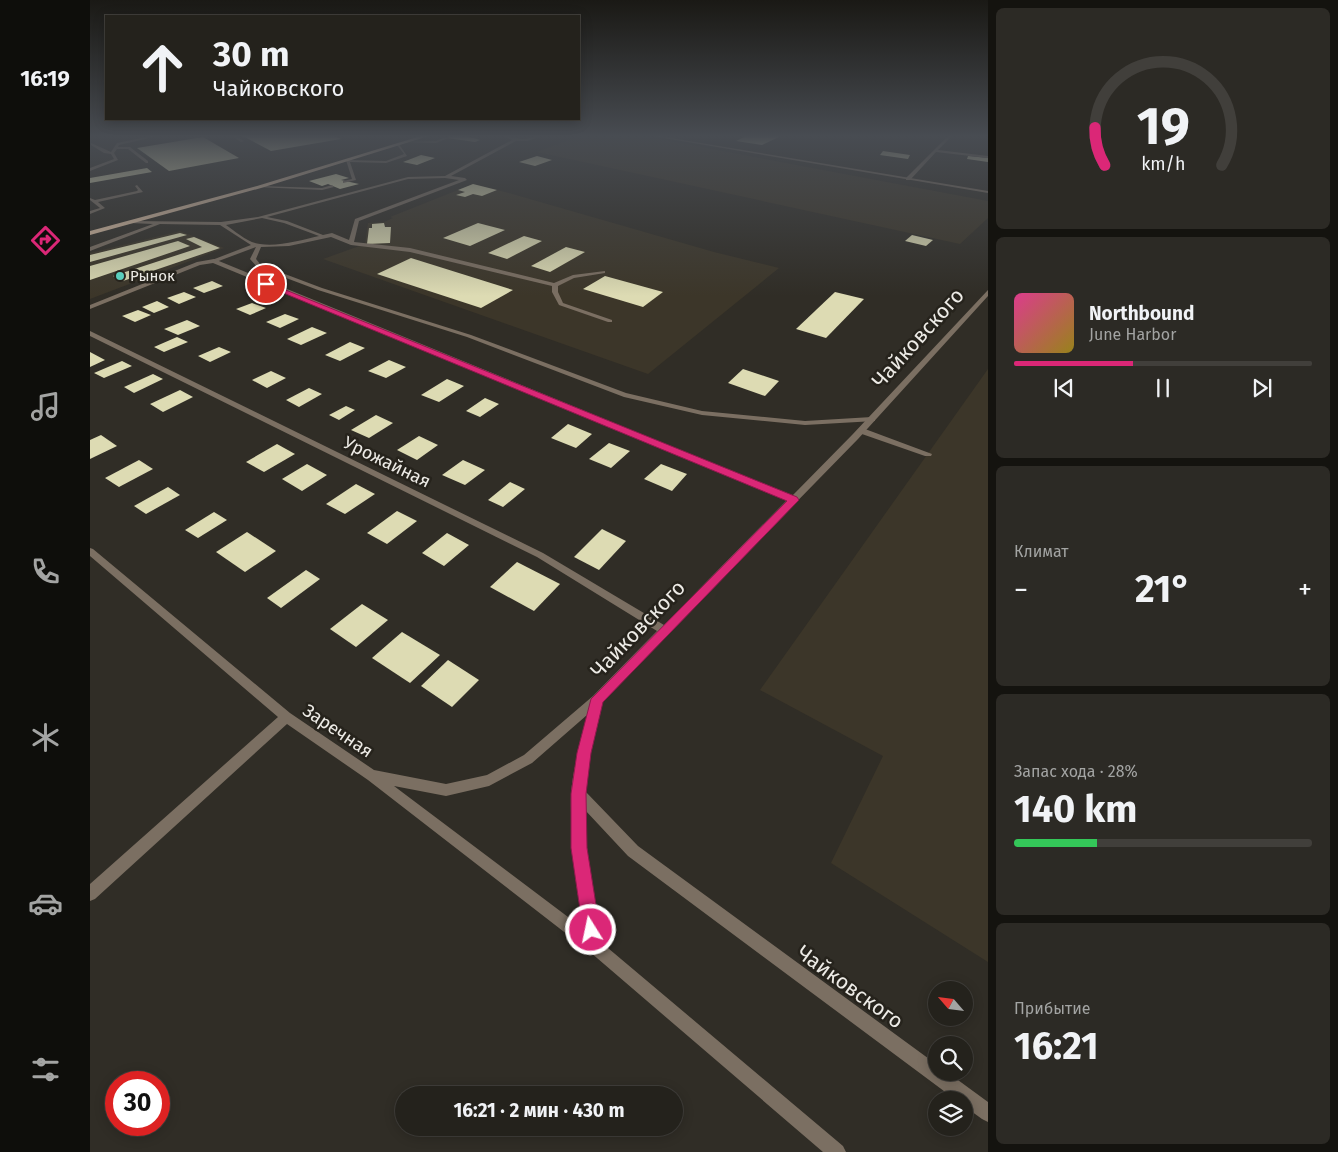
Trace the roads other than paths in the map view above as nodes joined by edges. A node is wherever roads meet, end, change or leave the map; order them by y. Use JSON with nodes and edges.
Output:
{"nodes":[{"id":1,"x":139,"y":189,"type":"edge"},
{"id":2,"x":253,"y":189,"type":"edge"},
{"id":3,"x":368,"y":189,"type":"edge"},
{"id":4,"x":441,"y":189,"type":"edge"},
{"id":5,"x":968,"y":189,"type":"edge"},
{"id":6,"x":988,"y":192,"type":"edge"},
{"id":7,"x":92,"y":200,"type":"edge"},
{"id":8,"x":90,"y":213,"type":"edge"},
{"id":9,"x":258,"y":218,"type":"junction"},
{"id":10,"x":132,"y":222,"type":"junction"},
{"id":11,"x":162,"y":223,"type":"junction"},
{"id":12,"x":221,"y":224,"type":"junction"},
{"id":13,"x":90,"y":233,"type":"edge"},
{"id":14,"x":322,"y":236,"type":"junction"},
{"id":15,"x":351,"y":243,"type":"junction"},
{"id":16,"x":257,"y":245,"type":"junction"},
{"id":17,"x":90,"y":249,"type":"edge"},
{"id":18,"x":214,"y":262,"type":"junction"},
{"id":19,"x":603,"y":272,"type":"dead end"},
{"id":20,"x":555,"y":285,"type":"junction"},
{"id":21,"x":988,"y":292,"type":"edge"},
{"id":22,"x":90,"y":306,"type":"edge"},
{"id":23,"x":610,"y":321,"type":"dead end"},
{"id":24,"x":90,"y":333,"type":"edge"},
{"id":25,"x":872,"y":419,"type":"junction"},
{"id":26,"x":862,"y":431,"type":"junction"},
{"id":27,"x":928,"y":454,"type":"dead end"},
{"id":28,"x":794,"y":500,"type":"junction"},
{"id":29,"x":90,"y":551,"type":"edge"},
{"id":30,"x":664,"y":630,"type":"junction"},
{"id":31,"x":597,"y":699,"type":"junction"},
{"id":32,"x":286,"y":717,"type":"junction"},
{"id":33,"x":371,"y":775,"type":"junction"},
{"id":34,"x":578,"y":794,"type":"junction"},
{"id":35,"x":90,"y":894,"type":"edge"},
{"id":36,"x":595,"y":947,"type":"junction"},
{"id":37,"x":988,"y":1113,"type":"edge"},
{"id":38,"x":837,"y":1152,"type":"edge"}],
"edges":[{"from":1,"to":7,"type":"street"},
{"from":2,"to":10,"type":"highway"},
{"from":3,"to":9,"type":"street"},
{"from":4,"to":15,"type":"street"},
{"from":5,"to":6,"type":"street"},
{"from":7,"to":8,"type":"street"},
{"from":9,"to":12,"type":"street"},
{"from":9,"to":14,"type":"street"},
{"from":10,"to":11,"type":"street"},
{"from":10,"to":13,"type":"highway"},
{"from":11,"to":12,"type":"street"},
{"from":11,"to":17,"type":"street"},
{"from":12,"to":16,"type":"street"},
{"from":14,"to":15,"type":"street"},
{"from":14,"to":16,"type":"street"},
{"from":15,"to":20,"type":"street"},
{"from":16,"to":18,"type":"street"},
{"from":16,"to":25,"type":"street"},
{"from":18,"to":22,"type":"street"},
{"from":18,"to":28,"type":"street"},
{"from":19,"to":20,"type":"street"},
{"from":20,"to":23,"type":"street"},
{"from":21,"to":25,"type":"street","name":"Чайковского"},
{"from":24,"to":30,"type":"street","name":"Урожайная"},
{"from":25,"to":26,"type":"street","name":"Чайковского"},
{"from":26,"to":27,"type":"street"},
{"from":26,"to":28,"type":"street","name":"Чайковского"},
{"from":28,"to":30,"type":"street","name":"Чайковского"},
{"from":29,"to":32,"type":"street","name":"Заречная"},
{"from":30,"to":31,"type":"street","name":"Чайковского"},
{"from":31,"to":33,"type":"street","name":"Заречная"},
{"from":31,"to":34,"type":"street","name":"Чайковского"},
{"from":32,"to":33,"type":"street","name":"Заречная"},
{"from":32,"to":35,"type":"street"},
{"from":33,"to":36,"type":"street"},
{"from":34,"to":36,"type":"street"},
{"from":34,"to":37,"type":"street","name":"Чайковского"},
{"from":36,"to":38,"type":"street"}]}
